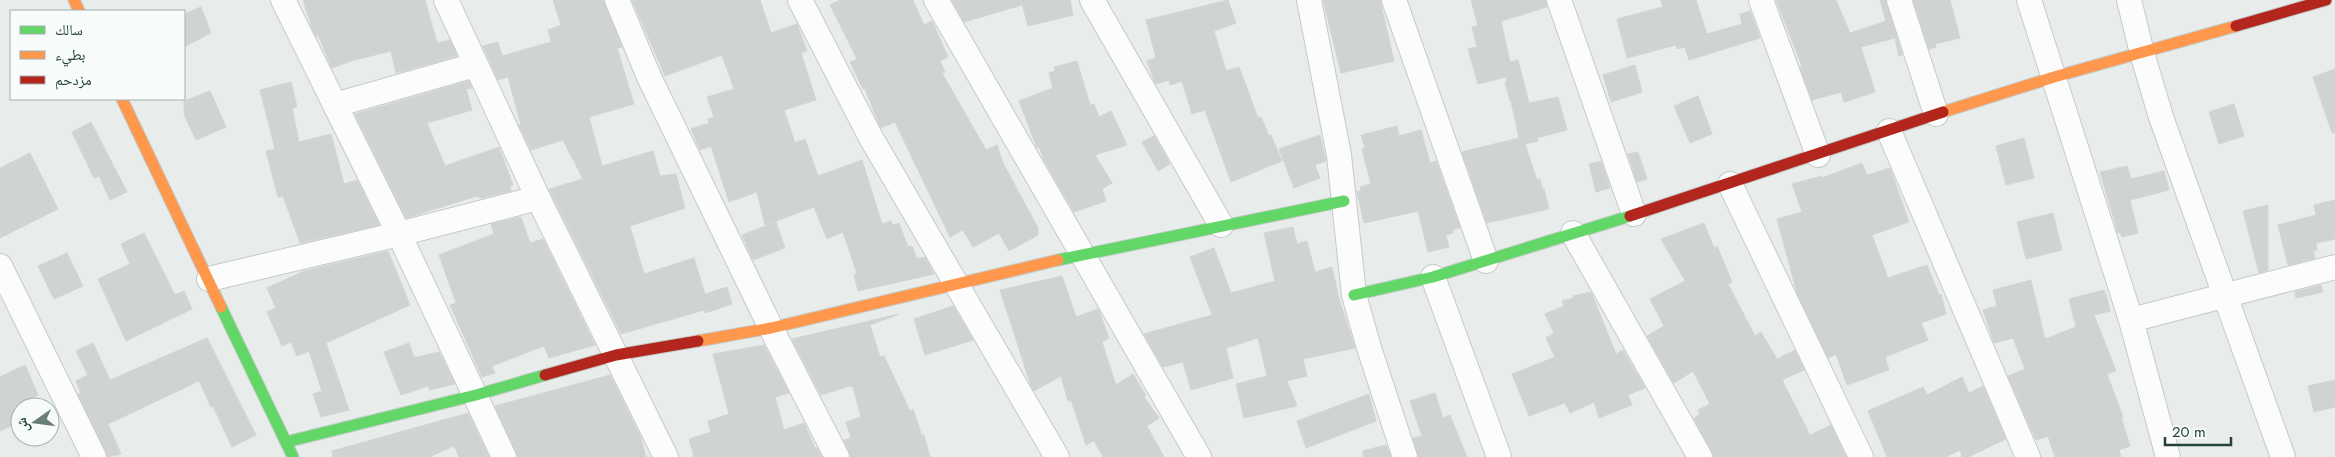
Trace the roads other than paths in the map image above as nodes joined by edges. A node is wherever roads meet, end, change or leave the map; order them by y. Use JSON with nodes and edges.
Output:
{"nodes":[{"id":1,"x":282,"y":0,"type":"edge"},
{"id":2,"x":446,"y":0,"type":"edge"},
{"id":3,"x":617,"y":0,"type":"edge"},
{"id":4,"x":800,"y":0,"type":"edge"},
{"id":5,"x":936,"y":0,"type":"edge"},
{"id":6,"x":1092,"y":0,"type":"edge"},
{"id":7,"x":1309,"y":0,"type":"edge"},
{"id":8,"x":1394,"y":0,"type":"edge"},
{"id":9,"x":1559,"y":0,"type":"edge"},
{"id":10,"x":1761,"y":0,"type":"edge"},
{"id":11,"x":1899,"y":0,"type":"edge"},
{"id":12,"x":2029,"y":0,"type":"edge"},
{"id":13,"x":2129,"y":0,"type":"edge"},
{"id":14,"x":2326,"y":0,"type":"edge"},
{"id":15,"x":2290,"y":5,"type":"edge"},
{"id":16,"x":2142,"y":53,"type":"junction"},
{"id":17,"x":475,"y":65,"type":"junction"},
{"id":18,"x":2054,"y":76,"type":"junction"},
{"id":19,"x":122,"y":100,"type":"edge"},
{"id":20,"x":335,"y":105,"type":"junction"},
{"id":21,"x":1936,"y":114,"type":"junction"},
{"id":22,"x":1889,"y":131,"type":"junction"},
{"id":23,"x":1818,"y":156,"type":"junction"},
{"id":24,"x":1730,"y":184,"type":"junction"},
{"id":25,"x":538,"y":198,"type":"junction"},
{"id":26,"x":1344,"y":201,"type":"junction"},
{"id":27,"x":1634,"y":214,"type":"junction"},
{"id":28,"x":1220,"y":225,"type":"junction"},
{"id":29,"x":1572,"y":233,"type":"junction"},
{"id":30,"x":400,"y":234,"type":"junction"},
{"id":31,"x":1081,"y":255,"type":"junction"},
{"id":32,"x":1486,"y":262,"type":"junction"},
{"id":33,"x":0,"y":266,"type":"edge"},
{"id":34,"x":2334,"y":271,"type":"edge"},
{"id":35,"x":1432,"y":277,"type":"junction"},
{"id":36,"x":209,"y":279,"type":"junction"},
{"id":37,"x":959,"y":285,"type":"junction"},
{"id":38,"x":1354,"y":295,"type":"junction"},
{"id":39,"x":2226,"y":296,"type":"junction"},
{"id":40,"x":2131,"y":320,"type":"junction"},
{"id":41,"x":771,"y":328,"type":"junction"},
{"id":42,"x":616,"y":356,"type":"junction"},
{"id":43,"x":476,"y":395,"type":"junction"},
{"id":44,"x":286,"y":442,"type":"junction"},
{"id":45,"x":94,"y":457,"type":"edge"},
{"id":46,"x":293,"y":457,"type":"edge"},
{"id":47,"x":504,"y":457,"type":"edge"},
{"id":48,"x":666,"y":457,"type":"edge"},
{"id":49,"x":837,"y":457,"type":"edge"},
{"id":50,"x":1057,"y":457,"type":"edge"},
{"id":51,"x":1199,"y":457,"type":"edge"},
{"id":52,"x":1404,"y":457,"type":"edge"},
{"id":53,"x":1499,"y":457,"type":"edge"},
{"id":54,"x":1700,"y":457,"type":"edge"},
{"id":55,"x":1861,"y":457,"type":"edge"},
{"id":56,"x":2028,"y":457,"type":"edge"},
{"id":57,"x":2168,"y":457,"type":"edge"},
{"id":58,"x":2283,"y":457,"type":"edge"}],
"edges":[{"from":1,"to":20,"type":"street"},
{"from":2,"to":17,"type":"street"},
{"from":3,"to":41,"type":"street"},
{"from":4,"to":37,"type":"street"},
{"from":5,"to":31,"type":"street"},
{"from":6,"to":28,"type":"street"},
{"from":7,"to":26,"type":"street"},
{"from":8,"to":32,"type":"street"},
{"from":9,"to":27,"type":"street"},
{"from":10,"to":23,"type":"street"},
{"from":11,"to":21,"type":"street"},
{"from":12,"to":18,"type":"street"},
{"from":13,"to":16,"type":"street"},
{"from":14,"to":15,"type":"street"},
{"from":15,"to":16,"type":"street"},
{"from":16,"to":18,"type":"street"},
{"from":16,"to":39,"type":"street"},
{"from":17,"to":20,"type":"street"},
{"from":17,"to":25,"type":"street"},
{"from":18,"to":21,"type":"street"},
{"from":18,"to":40,"type":"street"},
{"from":19,"to":36,"type":"street"},
{"from":20,"to":30,"type":"street"},
{"from":21,"to":22,"type":"street"},
{"from":22,"to":23,"type":"street"},
{"from":22,"to":56,"type":"street"},
{"from":23,"to":24,"type":"street"},
{"from":24,"to":27,"type":"street"},
{"from":24,"to":55,"type":"street"},
{"from":25,"to":30,"type":"street"},
{"from":25,"to":42,"type":"street"},
{"from":26,"to":28,"type":"street"},
{"from":26,"to":38,"type":"street"},
{"from":27,"to":29,"type":"street"},
{"from":28,"to":31,"type":"street"},
{"from":29,"to":32,"type":"street"},
{"from":29,"to":54,"type":"street"},
{"from":30,"to":36,"type":"street"},
{"from":30,"to":43,"type":"street"},
{"from":31,"to":37,"type":"street"},
{"from":31,"to":51,"type":"street"},
{"from":32,"to":35,"type":"street"},
{"from":33,"to":45,"type":"street"},
{"from":34,"to":39,"type":"street"},
{"from":35,"to":38,"type":"street"},
{"from":35,"to":53,"type":"street"},
{"from":36,"to":44,"type":"street"},
{"from":37,"to":41,"type":"street"},
{"from":37,"to":50,"type":"street"},
{"from":38,"to":52,"type":"street"},
{"from":39,"to":40,"type":"street"},
{"from":39,"to":58,"type":"street"},
{"from":40,"to":57,"type":"street"},
{"from":41,"to":42,"type":"street"},
{"from":41,"to":49,"type":"street"},
{"from":42,"to":43,"type":"street"},
{"from":42,"to":48,"type":"street"},
{"from":43,"to":44,"type":"street"},
{"from":43,"to":47,"type":"street"},
{"from":44,"to":46,"type":"street"}]}
